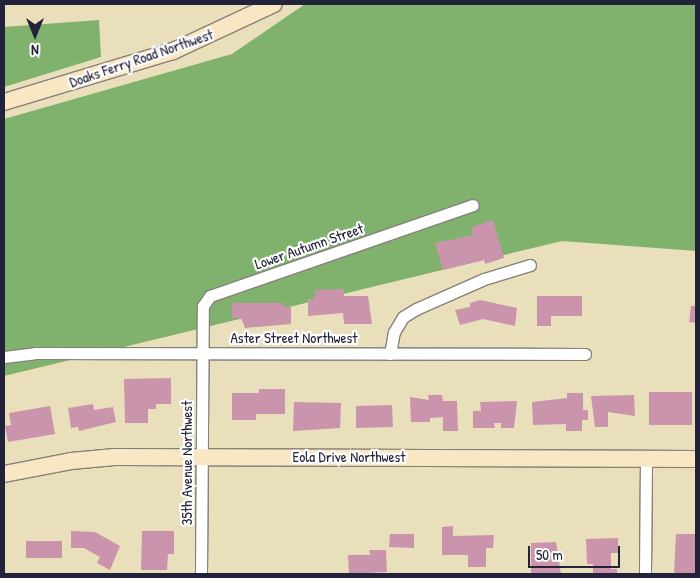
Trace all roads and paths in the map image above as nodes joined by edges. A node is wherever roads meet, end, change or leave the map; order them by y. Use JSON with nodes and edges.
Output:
{"nodes":[{"id":1,"x":274,"y":4,"type":"edge"},
{"id":2,"x":4,"y":102,"type":"edge"},
{"id":3,"x":473,"y":205,"type":"dead end"},
{"id":4,"x":530,"y":265,"type":"dead end"},
{"id":5,"x":202,"y":352,"type":"junction"},
{"id":6,"x":390,"y":354,"type":"junction"},
{"id":7,"x":585,"y":354,"type":"dead end"},
{"id":8,"x":4,"y":357,"type":"edge"},
{"id":9,"x":202,"y":457,"type":"junction"},
{"id":10,"x":646,"y":459,"type":"junction"},
{"id":11,"x":696,"y":459,"type":"edge"},
{"id":12,"x":4,"y":474,"type":"edge"},
{"id":13,"x":201,"y":574,"type":"edge"},
{"id":14,"x":645,"y":574,"type":"edge"}],
"edges":[{"from":1,"to":2,"type":"street","name":"Doaks Ferry Road Northwest"},
{"from":3,"to":5,"type":"street","name":"Lower Autumn Street"},
{"from":4,"to":6,"type":"street"},
{"from":5,"to":6,"type":"street","name":"Aster Street Northwest"},
{"from":5,"to":8,"type":"street","name":"Aster Street Northwest"},
{"from":5,"to":9,"type":"street","name":"35th Avenue Northwest"},
{"from":6,"to":7,"type":"street","name":"Aster Street Northwest"},
{"from":9,"to":10,"type":"street","name":"Eola Drive Northwest"},
{"from":9,"to":12,"type":"street","name":"Eola Drive Northwest"},
{"from":9,"to":13,"type":"street","name":"35th Avenue Northwest"},
{"from":10,"to":11,"type":"street","name":"Eola Drive Northwest"},
{"from":10,"to":14,"type":"street"}]}
